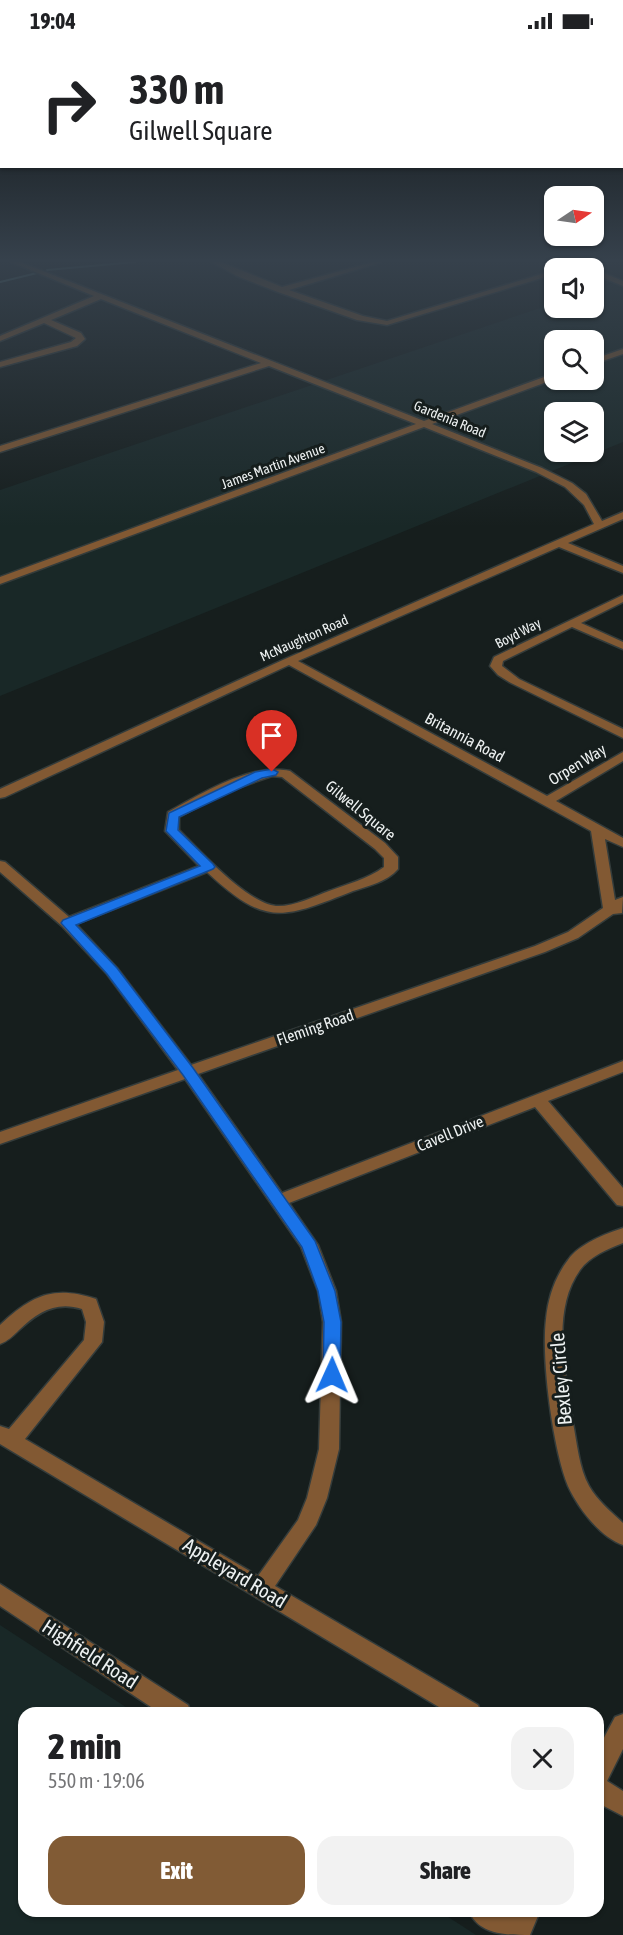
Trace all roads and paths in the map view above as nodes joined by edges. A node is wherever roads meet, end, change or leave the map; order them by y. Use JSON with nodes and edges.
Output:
{"nodes":[{"id":1,"x":52,"y":350,"type":"edge"},
{"id":2,"x":237,"y":350,"type":"edge"},
{"id":3,"x":623,"y":351,"type":"edge"},
{"id":4,"x":604,"y":358,"type":"edge"},
{"id":5,"x":269,"y":363,"type":"junction"},
{"id":6,"x":0,"y":365,"type":"edge"},
{"id":7,"x":544,"y":380,"type":"edge"},
{"id":8,"x":426,"y":424,"type":"junction"},
{"id":9,"x":0,"y":449,"type":"edge"},
{"id":10,"x":623,"y":515,"type":"edge"},
{"id":11,"x":599,"y":525,"type":"junction"},
{"id":12,"x":560,"y":543,"type":"junction"},
{"id":13,"x":623,"y":570,"type":"edge"},
{"id":14,"x":0,"y":581,"type":"edge"},
{"id":15,"x":623,"y":598,"type":"edge"},
{"id":16,"x":572,"y":623,"type":"junction"},
{"id":17,"x":623,"y":646,"type":"edge"},
{"id":18,"x":290,"y":661,"type":"junction"},
{"id":19,"x":623,"y":734,"type":"edge"},
{"id":20,"x":623,"y":756,"type":"edge"},
{"id":21,"x":0,"y":794,"type":"edge"},
{"id":22,"x":548,"y":801,"type":"junction"},
{"id":23,"x":597,"y":828,"type":"junction"},
{"id":24,"x":623,"y":843,"type":"edge"},
{"id":25,"x":0,"y":865,"type":"edge"},
{"id":26,"x":208,"y":867,"type":"junction"},
{"id":27,"x":619,"y":907,"type":"edge"},
{"id":28,"x":67,"y":923,"type":"junction"},
{"id":29,"x":623,"y":1066,"type":"edge"},
{"id":30,"x":188,"y":1072,"type":"junction"},
{"id":31,"x":537,"y":1099,"type":"junction"},
{"id":32,"x":0,"y":1138,"type":"edge"},
{"id":33,"x":623,"y":1200,"type":"edge"},
{"id":34,"x":278,"y":1202,"type":"junction"},
{"id":35,"x":623,"y":1235,"type":"edge"},
{"id":36,"x":0,"y":1336,"type":"edge"},
{"id":37,"x":6,"y":1437,"type":"edge"},
{"id":38,"x":623,"y":1536,"type":"edge"},
{"id":39,"x":261,"y":1589,"type":"junction"},
{"id":40,"x":0,"y":1594,"type":"edge"},
{"id":41,"x":171,"y":1707,"type":"edge"},
{"id":42,"x":460,"y":1707,"type":"edge"},
{"id":43,"x":623,"y":1725,"type":"edge"},
{"id":44,"x":604,"y":1762,"type":"edge"},
{"id":45,"x":604,"y":1793,"type":"edge"},
{"id":46,"x":623,"y":1804,"type":"edge"},
{"id":47,"x":490,"y":1917,"type":"edge"},
{"id":48,"x":525,"y":1917,"type":"edge"},
{"id":49,"x":516,"y":1935,"type":"edge"}],
"edges":[{"from":1,"to":6,"type":"street"},
{"from":2,"to":5,"type":"street","name":"Gardenia Road"},
{"from":3,"to":4,"type":"street"},
{"from":5,"to":8,"type":"street","name":"Gardenia Road"},
{"from":5,"to":9,"type":"street"},
{"from":7,"to":8,"type":"street","name":"James Martin Avenue"},
{"from":8,"to":11,"type":"street","name":"Gardenia Road"},
{"from":8,"to":14,"type":"street","name":"James Martin Avenue"},
{"from":10,"to":11,"type":"street","name":"McNaughton Road"},
{"from":11,"to":12,"type":"street","name":"McNaughton Road"},
{"from":12,"to":13,"type":"street"},
{"from":12,"to":18,"type":"street","name":"McNaughton Road"},
{"from":15,"to":16,"type":"street","name":"Boyd Way"},
{"from":16,"to":17,"type":"street"},
{"from":16,"to":19,"type":"street","name":"Boyd Way"},
{"from":18,"to":21,"type":"street","name":"McNaughton Road"},
{"from":18,"to":22,"type":"street","name":"Britannia Road"},
{"from":20,"to":22,"type":"street","name":"Orpen Way"},
{"from":22,"to":23,"type":"street","name":"Britannia Road"},
{"from":23,"to":24,"type":"street","name":"Britannia Road"},
{"from":23,"to":27,"type":"street"},
{"from":25,"to":28,"type":"street"},
{"from":26,"to":26,"type":"street","name":"Gilwell Square"},
{"from":26,"to":28,"type":"street"},
{"from":27,"to":30,"type":"street","name":"Fleming Road"},
{"from":28,"to":30,"type":"street"},
{"from":29,"to":31,"type":"street","name":"Cavell Drive"},
{"from":30,"to":32,"type":"street","name":"Fleming Road"},
{"from":30,"to":34,"type":"street"},
{"from":31,"to":33,"type":"street"},
{"from":31,"to":34,"type":"street","name":"Cavell Drive"},
{"from":34,"to":39,"type":"street"},
{"from":35,"to":38,"type":"street","name":"Bexley Circle"},
{"from":36,"to":37,"type":"street"},
{"from":37,"to":39,"type":"street","name":"Appleyard Road"},
{"from":39,"to":42,"type":"street","name":"Appleyard Road"},
{"from":40,"to":41,"type":"street","name":"Highfield Road"},
{"from":43,"to":44,"type":"street"},
{"from":45,"to":46,"type":"street"},
{"from":47,"to":49,"type":"street"},
{"from":48,"to":49,"type":"street"}]}
